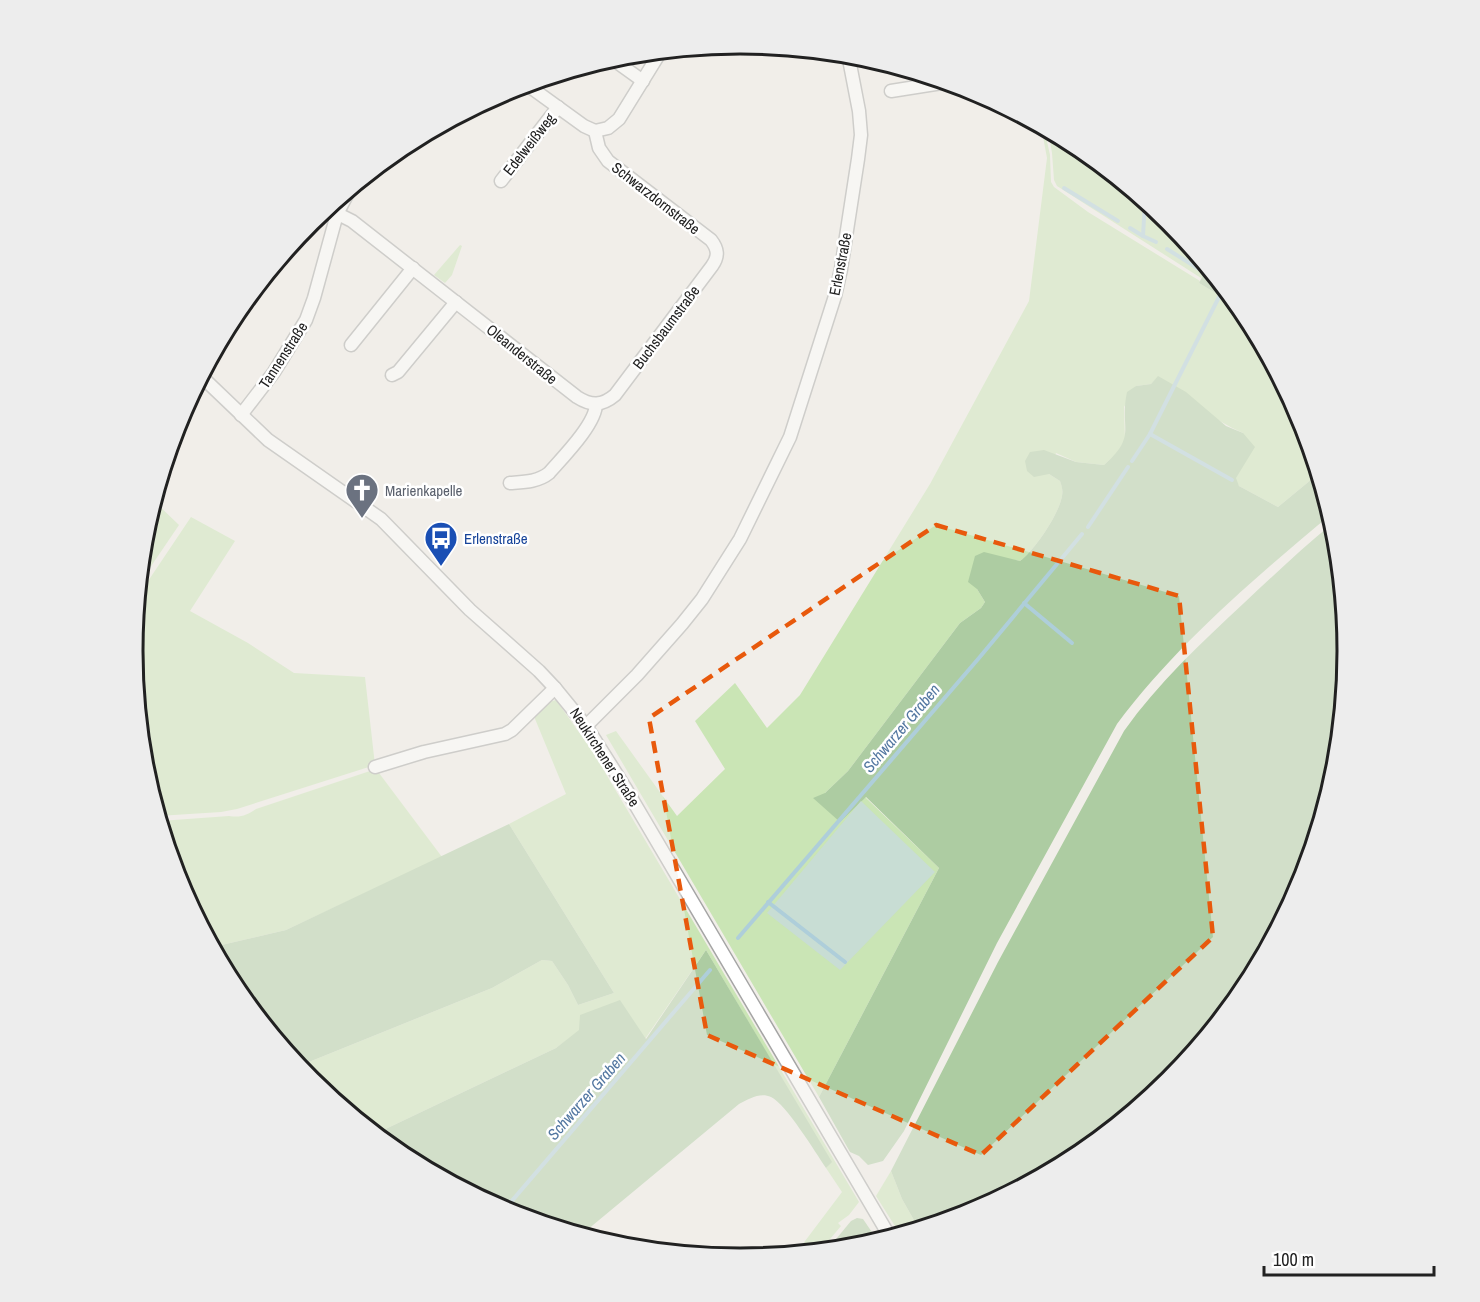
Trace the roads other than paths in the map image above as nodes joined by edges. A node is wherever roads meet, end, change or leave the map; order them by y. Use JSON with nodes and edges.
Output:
{"nodes":[{"id":1,"x":656,"y":60,"type":"edge"},
{"id":2,"x":850,"y":64,"type":"edge"},
{"id":3,"x":622,"y":66,"type":"edge"},
{"id":4,"x":643,"y":81,"type":"junction"},
{"id":5,"x":929,"y":85,"type":"edge"},
{"id":6,"x":535,"y":91,"type":"edge"},
{"id":7,"x":891,"y":91,"type":"dead end"},
{"id":8,"x":558,"y":107,"type":"junction"},
{"id":9,"x":595,"y":131,"type":"junction"},
{"id":10,"x":501,"y":181,"type":"dead end"},
{"id":11,"x":335,"y":213,"type":"edge"},
{"id":12,"x":331,"y":217,"type":"edge"},
{"id":13,"x":711,"y":240,"type":"joint"},
{"id":14,"x":413,"y":268,"type":"junction"},
{"id":15,"x":456,"y":302,"type":"junction"},
{"id":16,"x":351,"y":345,"type":"dead end"},
{"id":17,"x":392,"y":375,"type":"dead end"},
{"id":18,"x":207,"y":382,"type":"edge"},
{"id":19,"x":593,"y":404,"type":"junction"},
{"id":20,"x":241,"y":415,"type":"junction"},
{"id":21,"x":510,"y":483,"type":"dead end"},
{"id":22,"x":555,"y":688,"type":"junction"},
{"id":23,"x":586,"y":726,"type":"junction"},
{"id":24,"x":375,"y":767,"type":"dead end"},
{"id":25,"x":886,"y":1230,"type":"edge"}],
"edges":[{"from":1,"to":4,"type":"street"},
{"from":2,"to":23,"type":"street","name":"Erlenstraße"},
{"from":3,"to":4,"type":"street"},
{"from":4,"to":9,"type":"street"},
{"from":5,"to":7,"type":"street"},
{"from":6,"to":8,"type":"street"},
{"from":8,"to":9,"type":"street"},
{"from":8,"to":10,"type":"street","name":"Edelweißweg"},
{"from":9,"to":13,"type":"street","name":"Schwarzdornstraße"},
{"from":11,"to":14,"type":"street","name":"Oleanderstraße"},
{"from":12,"to":20,"type":"street","name":"Tannenstraße"},
{"from":13,"to":19,"type":"street","name":"Buchsbaumstraße"},
{"from":14,"to":15,"type":"street","name":"Oleanderstraße"},
{"from":14,"to":16,"type":"street"},
{"from":15,"to":17,"type":"street"},
{"from":15,"to":19,"type":"street","name":"Oleanderstraße"},
{"from":18,"to":20,"type":"street","name":"Neukirchener Straße"},
{"from":19,"to":21,"type":"street","name":"Buchsbaumstraße"},
{"from":20,"to":22,"type":"street","name":"Neukirchener Straße"},
{"from":22,"to":23,"type":"street","name":"Neukirchener Straße"},
{"from":22,"to":24,"type":"street"},
{"from":23,"to":25,"type":"street","name":"Neukirchener Straße"}]}
